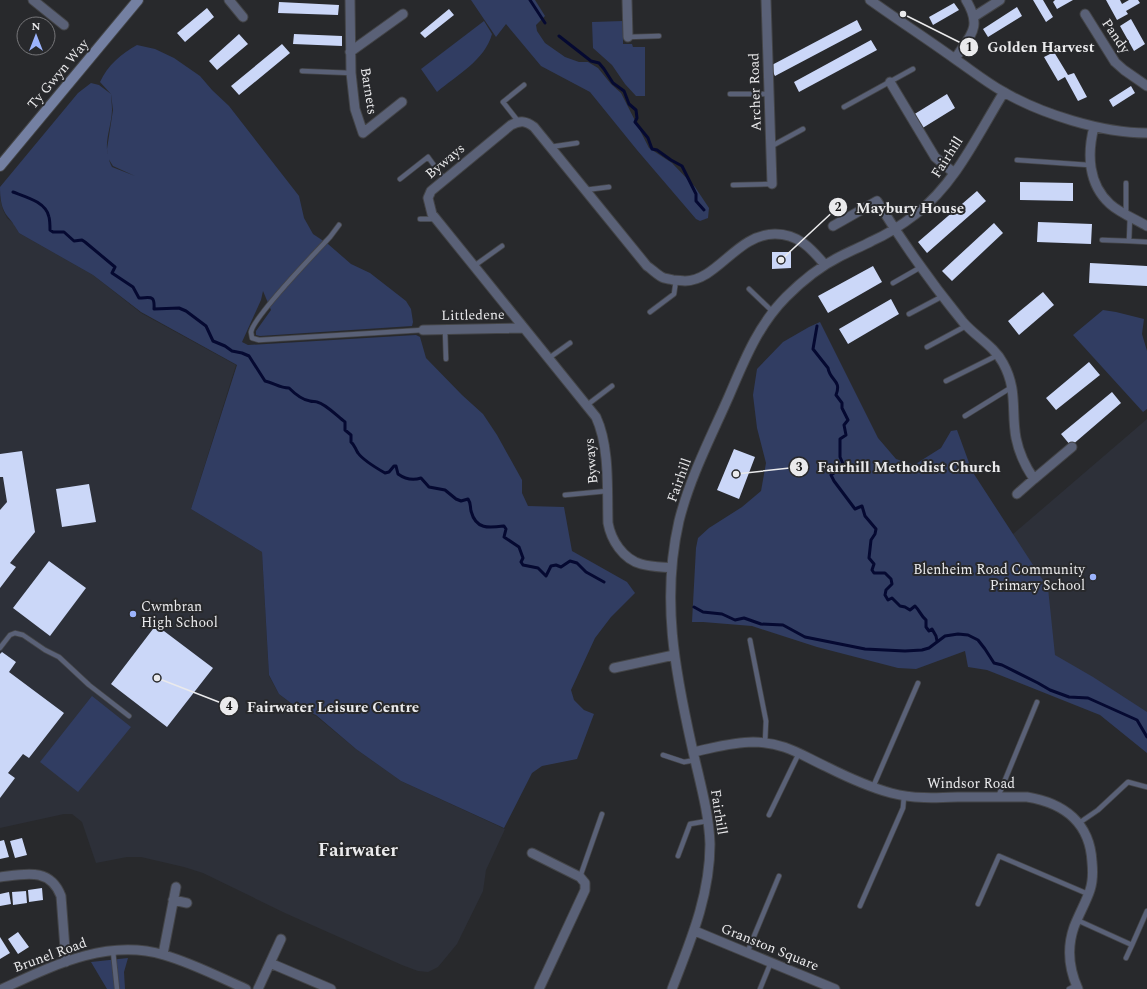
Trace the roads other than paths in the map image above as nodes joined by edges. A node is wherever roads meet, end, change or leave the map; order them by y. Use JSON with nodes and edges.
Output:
{"nodes":[{"id":1,"x":33,"y":0,"type":"edge"},
{"id":2,"x":138,"y":0,"type":"edge"},
{"id":3,"x":229,"y":0,"type":"edge"},
{"id":4,"x":350,"y":0,"type":"edge"},
{"id":5,"x":628,"y":0,"type":"edge"},
{"id":6,"x":766,"y":0,"type":"edge"},
{"id":7,"x":870,"y":0,"type":"edge"},
{"id":8,"x":966,"y":0,"type":"edge"},
{"id":9,"x":1000,"y":0,"type":"edge"},
{"id":10,"x":402,"y":14,"type":"dead end"},
{"id":11,"x":1084,"y":14,"type":"dead end"},
{"id":12,"x":975,"y":16,"type":"junction"},
{"id":13,"x":243,"y":17,"type":"dead end"},
{"id":14,"x":64,"y":24,"type":"dead end"},
{"id":15,"x":660,"y":36,"type":"dead end"},
{"id":16,"x":628,"y":37,"type":"joint"},
{"id":17,"x":350,"y":52,"type":"junction"},
{"id":18,"x":955,"y":59,"type":"junction"},
{"id":19,"x":913,"y":69,"type":"dead end"},
{"id":20,"x":302,"y":71,"type":"dead end"},
{"id":21,"x":351,"y":73,"type":"junction"},
{"id":22,"x":890,"y":82,"type":"junction"},
{"id":23,"x":524,"y":85,"type":"dead end"},
{"id":24,"x":1147,"y":86,"type":"edge"},
{"id":25,"x":1004,"y":92,"type":"junction"},
{"id":26,"x":730,"y":94,"type":"dead end"},
{"id":27,"x":769,"y":94,"type":"junction"},
{"id":28,"x":402,"y":102,"type":"dead end"},
{"id":29,"x":844,"y":107,"type":"dead end"},
{"id":30,"x":518,"y":121,"type":"junction"},
{"id":31,"x":1094,"y":127,"type":"junction"},
{"id":32,"x":803,"y":129,"type":"dead end"},
{"id":33,"x":1147,"y":133,"type":"edge"},
{"id":34,"x":577,"y":143,"type":"dead end"},
{"id":35,"x":550,"y":146,"type":"junction"},
{"id":36,"x":770,"y":147,"type":"junction"},
{"id":37,"x":1017,"y":160,"type":"dead end"},
{"id":38,"x":1090,"y":165,"type":"junction"},
{"id":39,"x":0,"y":166,"type":"edge"},
{"id":40,"x":954,"y":173,"type":"junction"},
{"id":41,"x":400,"y":179,"type":"dead end"},
{"id":42,"x":444,"y":179,"type":"junction"},
{"id":43,"x":1126,"y":182,"type":"dead end"},
{"id":44,"x":772,"y":184,"type":"joint"},
{"id":45,"x":733,"y":185,"type":"dead end"},
{"id":46,"x":609,"y":187,"type":"dead end"},
{"id":47,"x":585,"y":190,"type":"junction"},
{"id":48,"x":1128,"y":215,"type":"junction"},
{"id":49,"x":420,"y":219,"type":"dead end"},
{"id":50,"x":436,"y":219,"type":"junction"},
{"id":51,"x":339,"y":225,"type":"dead end"},
{"id":52,"x":833,"y":226,"type":"dead end"},
{"id":53,"x":1147,"y":226,"type":"edge"},
{"id":54,"x":895,"y":229,"type":"junction"},
{"id":55,"x":1102,"y":240,"type":"dead end"},
{"id":56,"x":1129,"y":241,"type":"junction"},
{"id":57,"x":1147,"y":242,"type":"edge"},
{"id":58,"x":502,"y":246,"type":"dead end"},
{"id":59,"x":825,"y":265,"type":"junction"},
{"id":60,"x":474,"y":266,"type":"junction"},
{"id":61,"x":921,"y":268,"type":"junction"},
{"id":62,"x":676,"y":280,"type":"junction"},
{"id":63,"x":892,"y":283,"type":"dead end"},
{"id":64,"x":749,"y":289,"type":"dead end"},
{"id":65,"x":943,"y":296,"type":"junction"},
{"id":66,"x":650,"y":312,"type":"dead end"},
{"id":67,"x":773,"y":312,"type":"junction"},
{"id":68,"x":909,"y":314,"type":"dead end"},
{"id":69,"x":967,"y":326,"type":"junction"},
{"id":70,"x":524,"y":328,"type":"junction"},
{"id":71,"x":423,"y":330,"type":"joint"},
{"id":72,"x":445,"y":330,"type":"junction"},
{"id":73,"x":570,"y":343,"type":"dead end"},
{"id":74,"x":928,"y":347,"type":"dead end"},
{"id":75,"x":998,"y":355,"type":"junction"},
{"id":76,"x":549,"y":358,"type":"junction"},
{"id":77,"x":446,"y":359,"type":"dead end"},
{"id":78,"x":946,"y":381,"type":"dead end"},
{"id":79,"x":612,"y":386,"type":"dead end"},
{"id":80,"x":1012,"y":387,"type":"junction"},
{"id":81,"x":586,"y":405,"type":"junction"},
{"id":82,"x":965,"y":416,"type":"dead end"},
{"id":83,"x":1072,"y":447,"type":"dead end"},
{"id":84,"x":1034,"y":479,"type":"junction"},
{"id":85,"x":607,"y":491,"type":"junction"},
{"id":86,"x":565,"y":494,"type":"dead end"},
{"id":87,"x":1017,"y":494,"type":"dead end"},
{"id":88,"x":672,"y":568,"type":"junction"},
{"id":89,"x":750,"y":640,"type":"dead end"},
{"id":90,"x":0,"y":648,"type":"edge"},
{"id":91,"x":674,"y":655,"type":"junction"},
{"id":92,"x":614,"y":668,"type":"dead end"},
{"id":93,"x":918,"y":683,"type":"dead end"},
{"id":94,"x":1037,"y":702,"type":"dead end"},
{"id":95,"x":129,"y":716,"type":"dead end"},
{"id":96,"x":765,"y":743,"type":"junction"},
{"id":97,"x":799,"y":753,"type":"junction"},
{"id":98,"x":663,"y":756,"type":"dead end"},
{"id":99,"x":694,"y":756,"type":"junction"},
{"id":100,"x":872,"y":787,"type":"junction"},
{"id":101,"x":1147,"y":787,"type":"edge"},
{"id":102,"x":904,"y":796,"type":"junction"},
{"id":103,"x":998,"y":797,"type":"junction"},
{"id":104,"x":602,"y":814,"type":"dead end"},
{"id":105,"x":769,"y":815,"type":"dead end"},
{"id":106,"x":707,"y":821,"type":"junction"},
{"id":107,"x":1079,"y":823,"type":"junction"},
{"id":108,"x":532,"y":853,"type":"dead end"},
{"id":109,"x":678,"y":856,"type":"dead end"},
{"id":110,"x":779,"y":876,"type":"dead end"},
{"id":111,"x":0,"y":877,"type":"edge"},
{"id":112,"x":580,"y":878,"type":"junction"},
{"id":113,"x":176,"y":887,"type":"dead end"},
{"id":114,"x":1088,"y":894,"type":"junction"},
{"id":115,"x":173,"y":900,"type":"junction"},
{"id":116,"x":187,"y":903,"type":"dead end"},
{"id":117,"x":978,"y":904,"type":"dead end"},
{"id":118,"x":860,"y":906,"type":"dead end"},
{"id":119,"x":1147,"y":911,"type":"edge"},
{"id":120,"x":1077,"y":920,"type":"junction"},
{"id":121,"x":695,"y":931,"type":"junction"},
{"id":122,"x":281,"y":939,"type":"dead end"},
{"id":123,"x":1132,"y":945,"type":"junction"},
{"id":124,"x":113,"y":951,"type":"junction"},
{"id":125,"x":747,"y":953,"type":"junction"},
{"id":126,"x":162,"y":954,"type":"junction"},
{"id":127,"x":1126,"y":958,"type":"dead end"},
{"id":128,"x":66,"y":962,"type":"junction"},
{"id":129,"x":771,"y":962,"type":"junction"},
{"id":130,"x":270,"y":963,"type":"junction"},
{"id":131,"x":1075,"y":988,"type":"edge"},
{"id":132,"x":2,"y":989,"type":"edge"},
{"id":133,"x":117,"y":989,"type":"edge"},
{"id":134,"x":246,"y":989,"type":"edge"},
{"id":135,"x":258,"y":989,"type":"edge"},
{"id":136,"x":331,"y":989,"type":"edge"},
{"id":137,"x":539,"y":989,"type":"edge"},
{"id":138,"x":672,"y":989,"type":"edge"},
{"id":139,"x":760,"y":989,"type":"edge"},
{"id":140,"x":835,"y":989,"type":"edge"}],
"edges":[{"from":1,"to":14,"type":"street"},
{"from":2,"to":39,"type":"street","name":"Ty Gwyn Way"},
{"from":3,"to":13,"type":"street"},
{"from":4,"to":17,"type":"street","name":"Barnets"},
{"from":5,"to":16,"type":"street"},
{"from":6,"to":27,"type":"street","name":"Archer Road"},
{"from":7,"to":18,"type":"street"},
{"from":8,"to":12,"type":"street"},
{"from":9,"to":12,"type":"street"},
{"from":10,"to":17,"type":"street","name":"Barnets"},
{"from":11,"to":24,"type":"street","name":"Pandy"},
{"from":12,"to":18,"type":"street"},
{"from":15,"to":16,"type":"lane"},
{"from":17,"to":21,"type":"street","name":"Barnets"},
{"from":18,"to":25,"type":"street"},
{"from":19,"to":22,"type":"lane"},
{"from":20,"to":21,"type":"lane"},
{"from":21,"to":28,"type":"street","name":"Barnets"},
{"from":22,"to":29,"type":"lane"},
{"from":22,"to":40,"type":"street"},
{"from":23,"to":30,"type":"lane"},
{"from":25,"to":31,"type":"street"},
{"from":25,"to":40,"type":"street","name":"Fairhill"},
{"from":26,"to":27,"type":"lane"},
{"from":27,"to":36,"type":"street","name":"Archer Road"},
{"from":30,"to":35,"type":"street"},
{"from":30,"to":42,"type":"street","name":"Byways"},
{"from":31,"to":33,"type":"street"},
{"from":31,"to":38,"type":"street"},
{"from":32,"to":36,"type":"lane"},
{"from":34,"to":35,"type":"lane"},
{"from":35,"to":47,"type":"street"},
{"from":36,"to":44,"type":"street","name":"Archer Road"},
{"from":37,"to":38,"type":"lane"},
{"from":38,"to":48,"type":"street"},
{"from":40,"to":54,"type":"street","name":"Fairhill"},
{"from":41,"to":42,"type":"lane"},
{"from":42,"to":50,"type":"street","name":"Byways"},
{"from":43,"to":48,"type":"lane"},
{"from":44,"to":45,"type":"lane"},
{"from":46,"to":47,"type":"lane"},
{"from":47,"to":62,"type":"street"},
{"from":48,"to":53,"type":"street"},
{"from":48,"to":56,"type":"lane"},
{"from":49,"to":50,"type":"lane"},
{"from":50,"to":60,"type":"street","name":"Byways"},
{"from":51,"to":71,"type":"lane"},
{"from":52,"to":54,"type":"street"},
{"from":54,"to":59,"type":"street","name":"Fairhill"},
{"from":54,"to":61,"type":"street"},
{"from":55,"to":56,"type":"lane"},
{"from":56,"to":57,"type":"lane"},
{"from":58,"to":60,"type":"lane"},
{"from":59,"to":62,"type":"street"},
{"from":59,"to":67,"type":"street","name":"Fairhill"},
{"from":60,"to":70,"type":"street","name":"Byways"},
{"from":61,"to":63,"type":"lane"},
{"from":61,"to":65,"type":"street"},
{"from":62,"to":66,"type":"lane"},
{"from":64,"to":67,"type":"lane"},
{"from":65,"to":68,"type":"lane"},
{"from":65,"to":69,"type":"street"},
{"from":67,"to":88,"type":"street","name":"Fairhill"},
{"from":69,"to":74,"type":"lane"},
{"from":69,"to":75,"type":"street"},
{"from":70,"to":72,"type":"street","name":"Littledene"},
{"from":70,"to":76,"type":"street","name":"Byways"},
{"from":71,"to":72,"type":"street","name":"Littledene"},
{"from":72,"to":77,"type":"lane"},
{"from":73,"to":76,"type":"lane"},
{"from":75,"to":78,"type":"lane"},
{"from":75,"to":80,"type":"street"},
{"from":76,"to":81,"type":"street","name":"Byways"},
{"from":79,"to":81,"type":"lane"},
{"from":80,"to":82,"type":"lane"},
{"from":80,"to":84,"type":"street"},
{"from":81,"to":85,"type":"street","name":"Byways"},
{"from":83,"to":84,"type":"street"},
{"from":84,"to":87,"type":"street"},
{"from":85,"to":86,"type":"lane"},
{"from":85,"to":88,"type":"street","name":"Byways"},
{"from":88,"to":91,"type":"street","name":"Fairhill"},
{"from":89,"to":96,"type":"lane"},
{"from":90,"to":95,"type":"lane"},
{"from":91,"to":92,"type":"street"},
{"from":91,"to":99,"type":"street","name":"Fairhill"},
{"from":93,"to":100,"type":"lane"},
{"from":94,"to":103,"type":"lane"},
{"from":96,"to":97,"type":"street","name":"Windsor Road"},
{"from":96,"to":99,"type":"street","name":"Windsor Road"},
{"from":97,"to":100,"type":"street","name":"Windsor Road"},
{"from":97,"to":105,"type":"lane"},
{"from":98,"to":99,"type":"lane"},
{"from":99,"to":106,"type":"street","name":"Fairhill"},
{"from":100,"to":102,"type":"street","name":"Windsor Road"},
{"from":101,"to":107,"type":"lane"},
{"from":102,"to":103,"type":"street","name":"Windsor Road"},
{"from":102,"to":118,"type":"lane"},
{"from":103,"to":107,"type":"street","name":"Windsor Road"},
{"from":104,"to":112,"type":"lane"},
{"from":106,"to":109,"type":"lane"},
{"from":106,"to":121,"type":"street","name":"Fairhill"},
{"from":107,"to":114,"type":"street","name":"Windsor Road"},
{"from":108,"to":112,"type":"street"},
{"from":110,"to":125,"type":"lane"},
{"from":111,"to":128,"type":"street"},
{"from":112,"to":137,"type":"street"},
{"from":113,"to":115,"type":"street"},
{"from":114,"to":117,"type":"lane"},
{"from":114,"to":120,"type":"street","name":"Windsor Road"},
{"from":115,"to":116,"type":"street"},
{"from":115,"to":126,"type":"street"},
{"from":119,"to":123,"type":"lane"},
{"from":120,"to":123,"type":"lane"},
{"from":120,"to":131,"type":"street","name":"Windsor Road"},
{"from":121,"to":125,"type":"street","name":"Granston Square"},
{"from":121,"to":138,"type":"street","name":"Fairhill"},
{"from":122,"to":130,"type":"street"},
{"from":123,"to":127,"type":"lane"},
{"from":124,"to":126,"type":"street","name":"Brunel Road"},
{"from":124,"to":128,"type":"street","name":"Brunel Road"},
{"from":124,"to":133,"type":"lane"},
{"from":125,"to":129,"type":"street","name":"Granston Square"},
{"from":126,"to":134,"type":"street","name":"Brunel Road"},
{"from":128,"to":132,"type":"street","name":"Brunel Road"},
{"from":129,"to":139,"type":"lane"},
{"from":129,"to":140,"type":"street","name":"Granston Square"},
{"from":130,"to":135,"type":"street"},
{"from":130,"to":136,"type":"street"}]}
